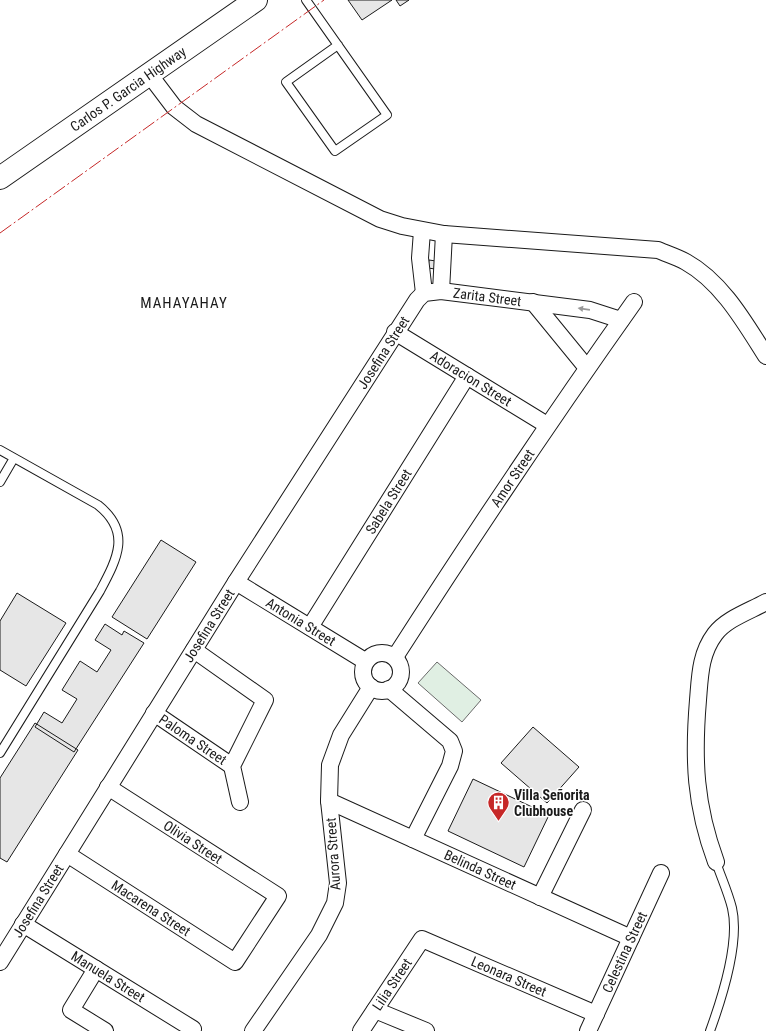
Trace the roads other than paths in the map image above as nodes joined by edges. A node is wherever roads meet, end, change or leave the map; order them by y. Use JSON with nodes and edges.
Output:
{"nodes":[{"id":1,"x":256,"y":0,"type":"edge"},
{"id":2,"x":306,"y":0,"type":"edge"},
{"id":3,"x":338,"y":45,"type":"junction"},
{"id":4,"x":149,"y":74,"type":"junction"},
{"id":5,"x":0,"y":178,"type":"edge"},
{"id":6,"x":422,"y":231,"type":"junction"},
{"id":7,"x":444,"y":234,"type":"junction"},
{"id":8,"x":442,"y":291,"type":"junction"},
{"id":9,"x":424,"y":293,"type":"junction"},
{"id":10,"x":533,"y":302,"type":"junction"},
{"id":11,"x":634,"y":302,"type":"dead end"},
{"id":12,"x":621,"y":320,"type":"junction"},
{"id":13,"x":395,"y":332,"type":"junction"},
{"id":14,"x":766,"y":356,"type":"edge"},
{"id":15,"x":586,"y":368,"type":"junction"},
{"id":16,"x":467,"y":376,"type":"junction"},
{"id":17,"x":547,"y":425,"type":"junction"},
{"id":18,"x":0,"y":450,"type":"edge"},
{"id":19,"x":14,"y":458,"type":"junction"},
{"id":20,"x":0,"y":482,"type":"edge"},
{"id":21,"x":236,"y":582,"type":"junction"},
{"id":22,"x":766,"y":602,"type":"edge"},
{"id":23,"x":310,"y":627,"type":"junction"},
{"id":24,"x":194,"y":650,"type":"junction"},
{"id":25,"x":395,"y":657,"type":"junction"},
{"id":26,"x":366,"y":661,"type":"junction"},
{"id":27,"x":371,"y":687,"type":"junction"},
{"id":28,"x":389,"y":689,"type":"junction"},
{"id":29,"x":154,"y":713,"type":"junction"},
{"id":30,"x":0,"y":753,"type":"edge"},
{"id":31,"x":232,"y":766,"type":"junction"},
{"id":32,"x":108,"y":787,"type":"junction"},
{"id":33,"x":329,"y":801,"type":"junction"},
{"id":34,"x":240,"y":802,"type":"dead end"},
{"id":35,"x":583,"y":810,"type":"dead end"},
{"id":36,"x":413,"y":839,"type":"junction"},
{"id":37,"x":67,"y":854,"type":"junction"},
{"id":38,"x":716,"y":862,"type":"joint"},
{"id":39,"x":661,"y":873,"type":"dead end"},
{"id":40,"x":540,"y":897,"type":"junction"},
{"id":41,"x":23,"y":924,"type":"junction"},
{"id":42,"x":631,"y":938,"type":"junction"},
{"id":43,"x":422,"y":939,"type":"joint"},
{"id":44,"x":0,"y":962,"type":"edge"},
{"id":45,"x":235,"y":962,"type":"joint"},
{"id":46,"x":96,"y":969,"type":"junction"},
{"id":47,"x":375,"y":1010,"type":"junction"},
{"id":48,"x":596,"y":1014,"type":"junction"},
{"id":49,"x":193,"y":1030,"type":"edge"},
{"id":50,"x":105,"y":1031,"type":"edge"},
{"id":51,"x":253,"y":1031,"type":"edge"},
{"id":52,"x":362,"y":1031,"type":"edge"},
{"id":53,"x":426,"y":1031,"type":"edge"},
{"id":54,"x":588,"y":1031,"type":"edge"},
{"id":55,"x":710,"y":1031,"type":"edge"}],
"edges":[{"from":1,"to":4,"type":"highway","name":"Carlos P. Garcia Highway"},
{"from":2,"to":3,"type":"lane"},
{"from":3,"to":3,"type":"lane"},
{"from":4,"to":5,"type":"highway","name":"Carlos P. Garcia Highway"},
{"from":4,"to":6,"type":"street"},
{"from":6,"to":7,"type":"street"},
{"from":6,"to":9,"type":"street"},
{"from":7,"to":8,"type":"street"},
{"from":7,"to":14,"type":"street"},
{"from":8,"to":9,"type":"street","name":"Zarita Street"},
{"from":8,"to":10,"type":"street","name":"Zarita Street"},
{"from":9,"to":13,"type":"street","name":"Josefina Street"},
{"from":12,"to":10,"type":"street","name":"Zarita Street","one_way":true},
{"from":10,"to":15,"type":"street","name":"Zarita Street"},
{"from":11,"to":12,"type":"street","name":"Amor Street"},
{"from":12,"to":15,"type":"street","name":"Amor Street"},
{"from":13,"to":16,"type":"street","name":"Adoracion Street"},
{"from":13,"to":21,"type":"street","name":"Josefina Street"},
{"from":15,"to":17,"type":"street","name":"Amor Street"},
{"from":16,"to":17,"type":"street","name":"Adoracion Street"},
{"from":16,"to":23,"type":"street","name":"Sabela Street"},
{"from":17,"to":25,"type":"street","name":"Amor Street"},
{"from":18,"to":19,"type":"lane"},
{"from":19,"to":20,"type":"lane"},
{"from":19,"to":30,"type":"lane"},
{"from":21,"to":23,"type":"street","name":"Antonia Street"},
{"from":21,"to":24,"type":"street","name":"Josefina Street"},
{"from":22,"to":38,"type":"street"},
{"from":23,"to":26,"type":"street","name":"Antonia Street"},
{"from":24,"to":29,"type":"street","name":"Josefina Street"},
{"from":24,"to":31,"type":"street"},
{"from":25,"to":26,"type":"street"},
{"from":25,"to":28,"type":"street"},
{"from":26,"to":27,"type":"street"},
{"from":27,"to":28,"type":"street"},
{"from":27,"to":33,"type":"street","name":"Aurora Street"},
{"from":28,"to":36,"type":"street"},
{"from":29,"to":31,"type":"street","name":"Paloma Street"},
{"from":29,"to":32,"type":"street","name":"Josefina Street"},
{"from":31,"to":34,"type":"street"},
{"from":32,"to":37,"type":"street","name":"Josefina Street"},
{"from":32,"to":45,"type":"street","name":"Olivia Street"},
{"from":33,"to":36,"type":"street","name":"Belinda Street"},
{"from":33,"to":51,"type":"street","name":"Aurora Street"},
{"from":35,"to":40,"type":"street"},
{"from":36,"to":40,"type":"street","name":"Belinda Street"},
{"from":37,"to":41,"type":"street","name":"Josefina Street"},
{"from":37,"to":45,"type":"street","name":"Macarena Street"},
{"from":38,"to":55,"type":"lane"},
{"from":39,"to":42,"type":"street","name":"Celestina Street"},
{"from":40,"to":42,"type":"street","name":"Belinda Street"},
{"from":41,"to":44,"type":"street","name":"Josefina Street"},
{"from":41,"to":46,"type":"street","name":"Manuela Street"},
{"from":42,"to":48,"type":"street","name":"Celestina Street"},
{"from":43,"to":47,"type":"street","name":"Lilia Street"},
{"from":43,"to":48,"type":"street","name":"Leonara Street"},
{"from":46,"to":49,"type":"street","name":"Manuela Street"},
{"from":46,"to":50,"type":"street"},
{"from":47,"to":52,"type":"street","name":"Lilia Street"},
{"from":47,"to":53,"type":"street"},
{"from":48,"to":54,"type":"street","name":"Celestina Street"}]}
